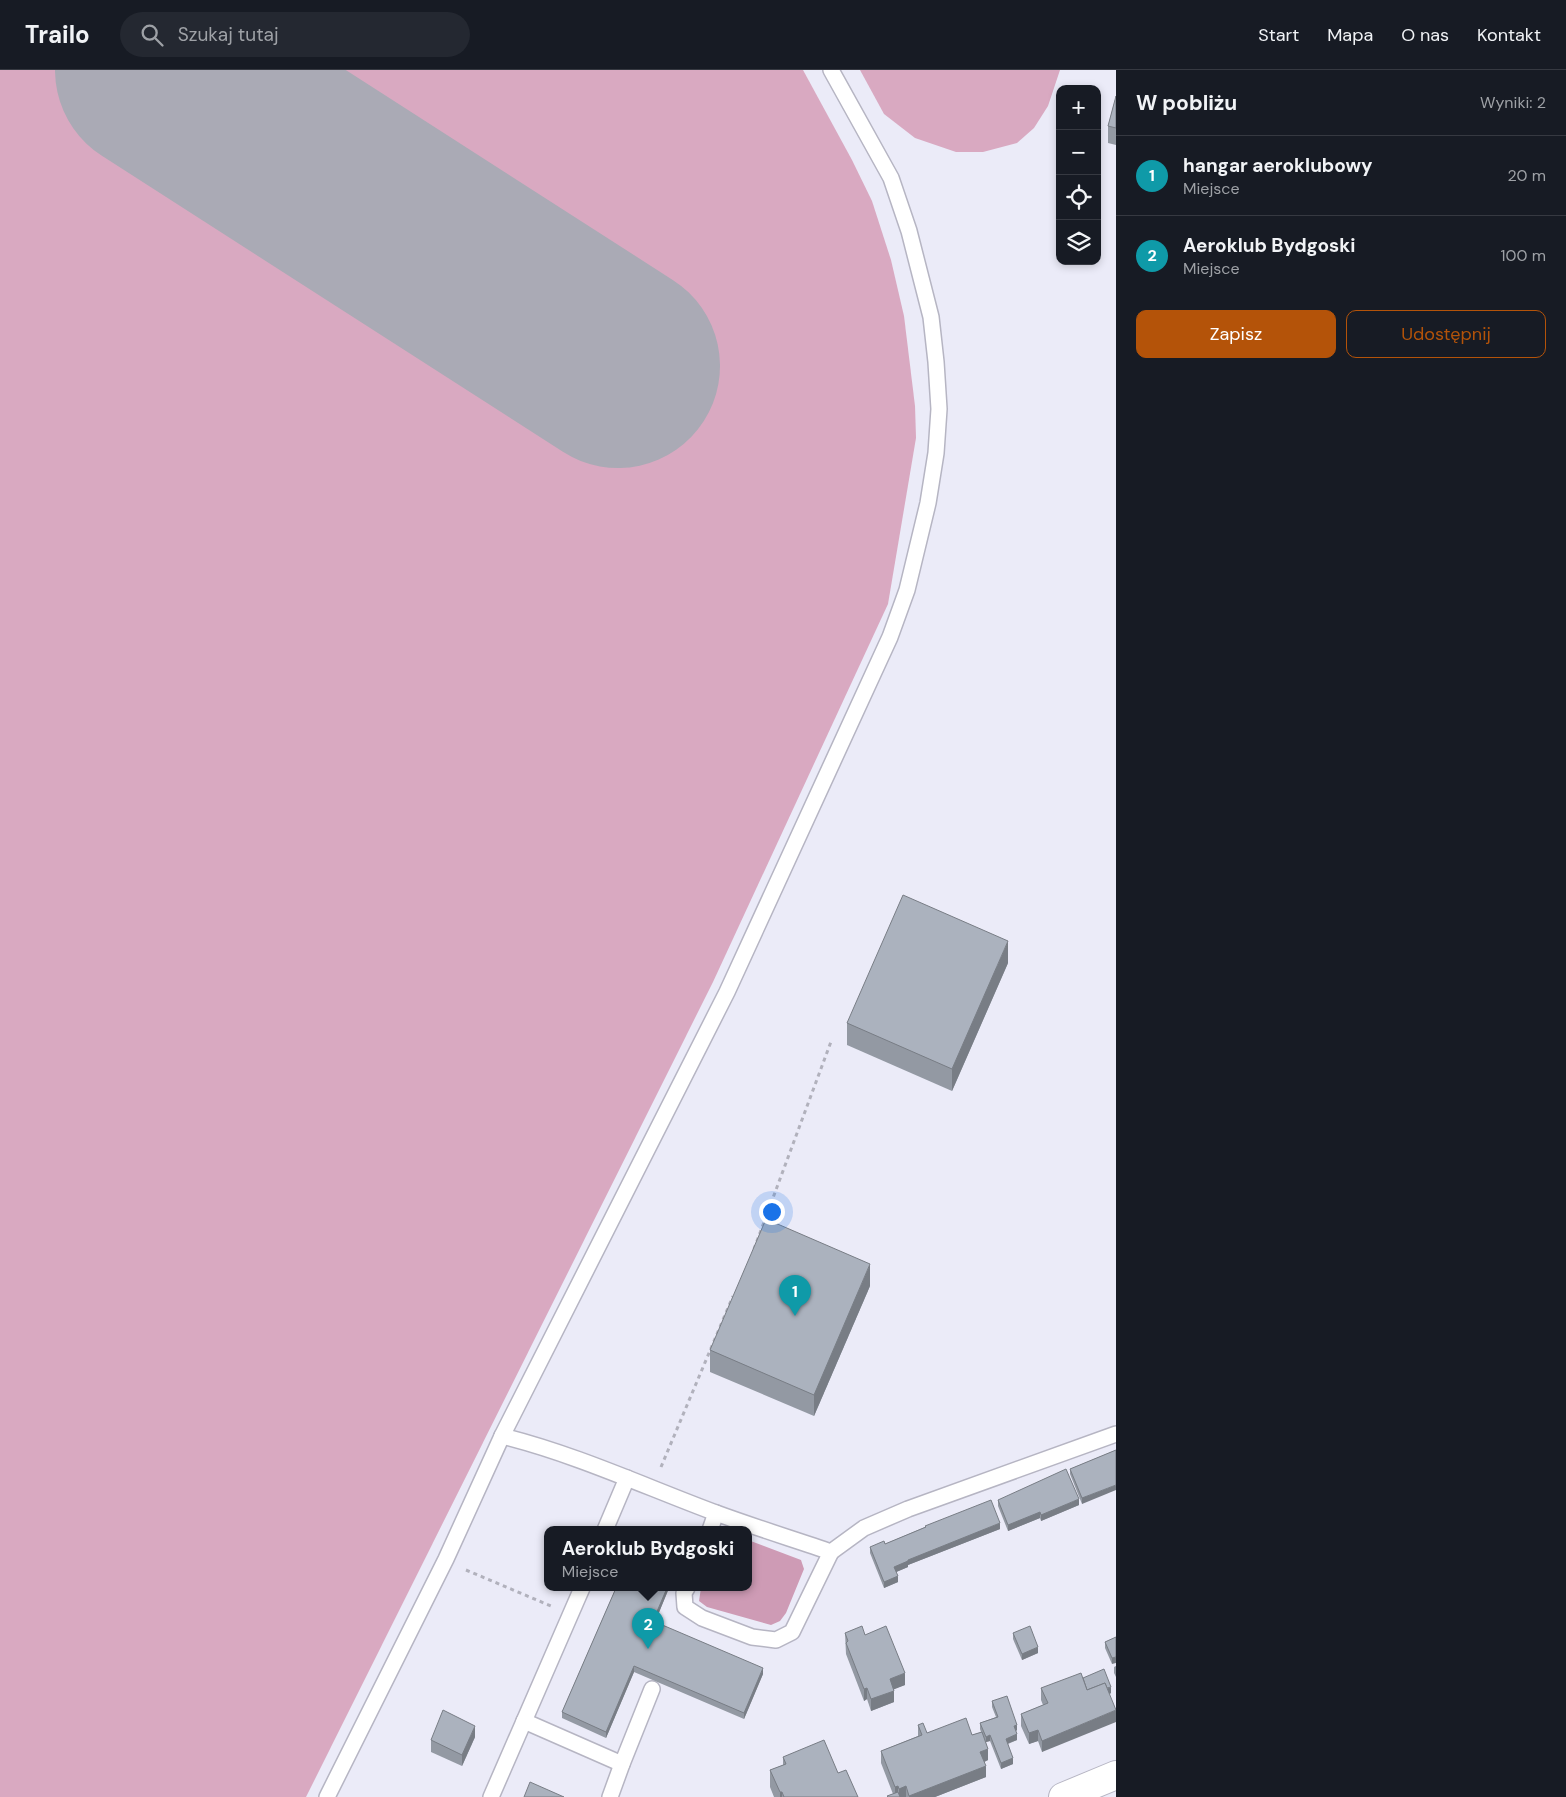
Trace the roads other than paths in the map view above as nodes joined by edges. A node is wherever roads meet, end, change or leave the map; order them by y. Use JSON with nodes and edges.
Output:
{"nodes":[{"id":1,"x":832,"y":70,"type":"edge"},
{"id":2,"x":1116,"y":1434,"type":"edge"},
{"id":3,"x":502,"y":1436,"type":"junction"},
{"id":4,"x":627,"y":1478,"type":"junction"},
{"id":5,"x":716,"y":1513,"type":"junction"},
{"id":6,"x":607,"y":1526,"type":"edge"},
{"id":7,"x":711,"y":1526,"type":"edge"},
{"id":8,"x":832,"y":1552,"type":"junction"},
{"id":9,"x":581,"y":1591,"type":"edge"},
{"id":10,"x":685,"y":1591,"type":"edge"},
{"id":11,"x":652,"y":1689,"type":"dead end"},
{"id":12,"x":524,"y":1721,"type":"junction"},
{"id":13,"x":622,"y":1764,"type":"junction"},
{"id":14,"x":1116,"y":1775,"type":"edge"},
{"id":15,"x":328,"y":1797,"type":"edge"},
{"id":16,"x":492,"y":1797,"type":"edge"},
{"id":17,"x":610,"y":1797,"type":"edge"},
{"id":18,"x":1063,"y":1797,"type":"edge"}],
"edges":[{"from":1,"to":3,"type":"lane"},
{"from":2,"to":8,"type":"lane"},
{"from":3,"to":4,"type":"lane"},
{"from":3,"to":15,"type":"lane"},
{"from":4,"to":5,"type":"lane"},
{"from":4,"to":6,"type":"lane"},
{"from":5,"to":7,"type":"lane"},
{"from":5,"to":8,"type":"lane"},
{"from":8,"to":10,"type":"lane"},
{"from":9,"to":12,"type":"lane"},
{"from":11,"to":13,"type":"lane"},
{"from":12,"to":13,"type":"lane"},
{"from":12,"to":16,"type":"lane"},
{"from":13,"to":17,"type":"lane"},
{"from":14,"to":18,"type":"street"}]}
